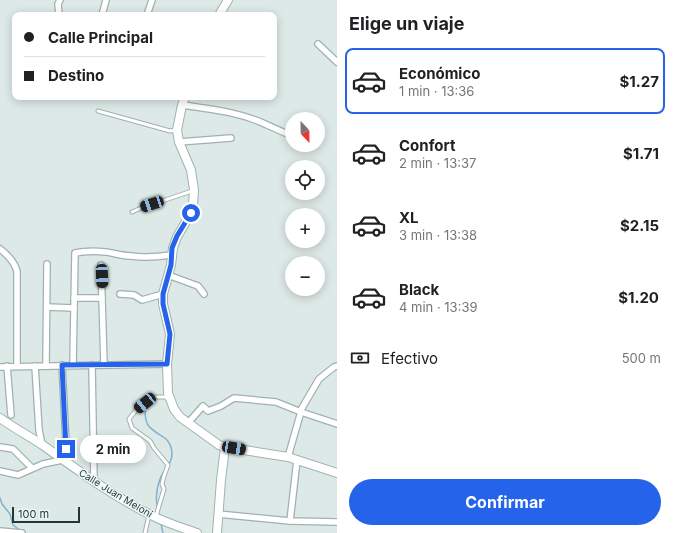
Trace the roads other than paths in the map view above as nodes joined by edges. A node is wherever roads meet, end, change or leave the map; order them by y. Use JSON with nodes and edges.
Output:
{"nodes":[{"id":1,"x":60,"y":0,"type":"edge"},
{"id":2,"x":106,"y":0,"type":"edge"},
{"id":3,"x":152,"y":0,"type":"edge"},
{"id":4,"x":228,"y":0,"type":"edge"},
{"id":5,"x":59,"y":12,"type":"edge"},
{"id":6,"x":103,"y":12,"type":"edge"},
{"id":7,"x":148,"y":12,"type":"edge"},
{"id":8,"x":221,"y":12,"type":"edge"},
{"id":9,"x":318,"y":44,"type":"dead end"},
{"id":10,"x":337,"y":62,"type":"edge"},
{"id":11,"x":183,"y":101,"type":"edge"},
{"id":12,"x":98,"y":112,"type":"dead end"},
{"id":13,"x":177,"y":130,"type":"junction"},
{"id":14,"x":285,"y":133,"type":"edge"},
{"id":15,"x":230,"y":138,"type":"dead end"},
{"id":16,"x":179,"y":142,"type":"junction"},
{"id":17,"x":194,"y":190,"type":"junction"},
{"id":18,"x":132,"y":212,"type":"dead end"},
{"id":19,"x":0,"y":249,"type":"edge"},
{"id":20,"x":171,"y":255,"type":"junction"},
{"id":21,"x":47,"y":264,"type":"dead end"},
{"id":22,"x":101,"y":265,"type":"dead end"},
{"id":23,"x":168,"y":275,"type":"junction"},
{"id":24,"x":120,"y":294,"type":"dead end"},
{"id":25,"x":163,"y":294,"type":"junction"},
{"id":26,"x":204,"y":294,"type":"dead end"},
{"id":27,"x":74,"y":298,"type":"junction"},
{"id":28,"x":102,"y":298,"type":"junction"},
{"id":29,"x":46,"y":307,"type":"junction"},
{"id":30,"x":74,"y":308,"type":"junction"},
{"id":31,"x":167,"y":364,"type":"junction"},
{"id":32,"x":62,"y":365,"type":"junction"},
{"id":33,"x":73,"y":365,"type":"junction"},
{"id":34,"x":92,"y":365,"type":"junction"},
{"id":35,"x":104,"y":365,"type":"junction"},
{"id":36,"x":7,"y":366,"type":"junction"},
{"id":37,"x":16,"y":366,"type":"junction"},
{"id":38,"x":35,"y":366,"type":"junction"},
{"id":39,"x":46,"y":366,"type":"junction"},
{"id":40,"x":337,"y":366,"type":"edge"},
{"id":41,"x":0,"y":367,"type":"edge"},
{"id":42,"x":170,"y":399,"type":"junction"},
{"id":43,"x":301,"y":412,"type":"junction"},
{"id":44,"x":10,"y":415,"type":"dead end"},
{"id":45,"x":0,"y":418,"type":"edge"},
{"id":46,"x":188,"y":423,"type":"junction"},
{"id":47,"x":337,"y":424,"type":"edge"},
{"id":48,"x":42,"y":446,"type":"junction"},
{"id":49,"x":0,"y":447,"type":"edge"},
{"id":50,"x":225,"y":447,"type":"junction"},
{"id":51,"x":288,"y":457,"type":"junction"},
{"id":52,"x":297,"y":460,"type":"junction"},
{"id":53,"x":64,"y":461,"type":"junction"},
{"id":54,"x":32,"y":468,"type":"junction"},
{"id":55,"x":0,"y":471,"type":"edge"},
{"id":56,"x":337,"y":474,"type":"edge"},
{"id":57,"x":94,"y":481,"type":"junction"},
{"id":58,"x":218,"y":514,"type":"junction"},
{"id":59,"x":155,"y":515,"type":"junction"},
{"id":60,"x":290,"y":521,"type":"junction"},
{"id":61,"x":337,"y":522,"type":"edge"},
{"id":62,"x":0,"y":531,"type":"edge"},
{"id":63,"x":22,"y":533,"type":"edge"},
{"id":64,"x":145,"y":533,"type":"edge"},
{"id":65,"x":197,"y":533,"type":"edge"},
{"id":66,"x":217,"y":533,"type":"edge"}],
"edges":[{"from":1,"to":5,"type":"street"},
{"from":2,"to":6,"type":"street"},
{"from":3,"to":7,"type":"street"},
{"from":4,"to":8,"type":"street"},
{"from":9,"to":10,"type":"street"},
{"from":11,"to":13,"type":"street"},
{"from":11,"to":14,"type":"street"},
{"from":12,"to":13,"type":"lane"},
{"from":13,"to":16,"type":"street"},
{"from":15,"to":16,"type":"street"},
{"from":16,"to":17,"type":"street"},
{"from":17,"to":18,"type":"lane"},
{"from":17,"to":20,"type":"street"},
{"from":19,"to":37,"type":"street"},
{"from":20,"to":23,"type":"street"},
{"from":20,"to":27,"type":"street"},
{"from":21,"to":29,"type":"street"},
{"from":22,"to":28,"type":"street"},
{"from":23,"to":25,"type":"street"},
{"from":23,"to":26,"type":"street"},
{"from":24,"to":25,"type":"street"},
{"from":25,"to":31,"type":"street"},
{"from":27,"to":28,"type":"street"},
{"from":27,"to":30,"type":"street"},
{"from":28,"to":35,"type":"street"},
{"from":29,"to":30,"type":"street"},
{"from":29,"to":39,"type":"street"},
{"from":30,"to":33,"type":"street"},
{"from":31,"to":35,"type":"street"},
{"from":31,"to":42,"type":"street"},
{"from":32,"to":33,"type":"street"},
{"from":32,"to":39,"type":"street"},
{"from":32,"to":53,"type":"street"},
{"from":33,"to":34,"type":"street"},
{"from":34,"to":35,"type":"street"},
{"from":34,"to":57,"type":"street"},
{"from":36,"to":37,"type":"street"},
{"from":36,"to":41,"type":"street"},
{"from":36,"to":44,"type":"street"},
{"from":37,"to":38,"type":"street"},
{"from":38,"to":39,"type":"street"},
{"from":38,"to":48,"type":"street"},
{"from":40,"to":43,"type":"street"},
{"from":42,"to":46,"type":"street"},
{"from":42,"to":59,"type":"lane"},
{"from":43,"to":46,"type":"street"},
{"from":43,"to":47,"type":"street"},
{"from":43,"to":51,"type":"street"},
{"from":45,"to":48,"type":"street","name":"Calle Juan Meloni"},
{"from":46,"to":50,"type":"street"},
{"from":48,"to":53,"type":"street","name":"Calle Juan Meloni"},
{"from":49,"to":54,"type":"street"},
{"from":50,"to":51,"type":"street"},
{"from":50,"to":58,"type":"street"},
{"from":51,"to":52,"type":"street"},
{"from":52,"to":56,"type":"street"},
{"from":52,"to":60,"type":"street"},
{"from":53,"to":54,"type":"street"},
{"from":53,"to":57,"type":"street","name":"Calle Juan Meloni"},
{"from":54,"to":55,"type":"street"},
{"from":57,"to":59,"type":"street","name":"Calle Juan Meloni"},
{"from":58,"to":60,"type":"street"},
{"from":58,"to":66,"type":"street"},
{"from":59,"to":64,"type":"lane"},
{"from":59,"to":65,"type":"street","name":"Calle Juan Meloni"},
{"from":60,"to":61,"type":"street"},
{"from":62,"to":63,"type":"street"}]}
